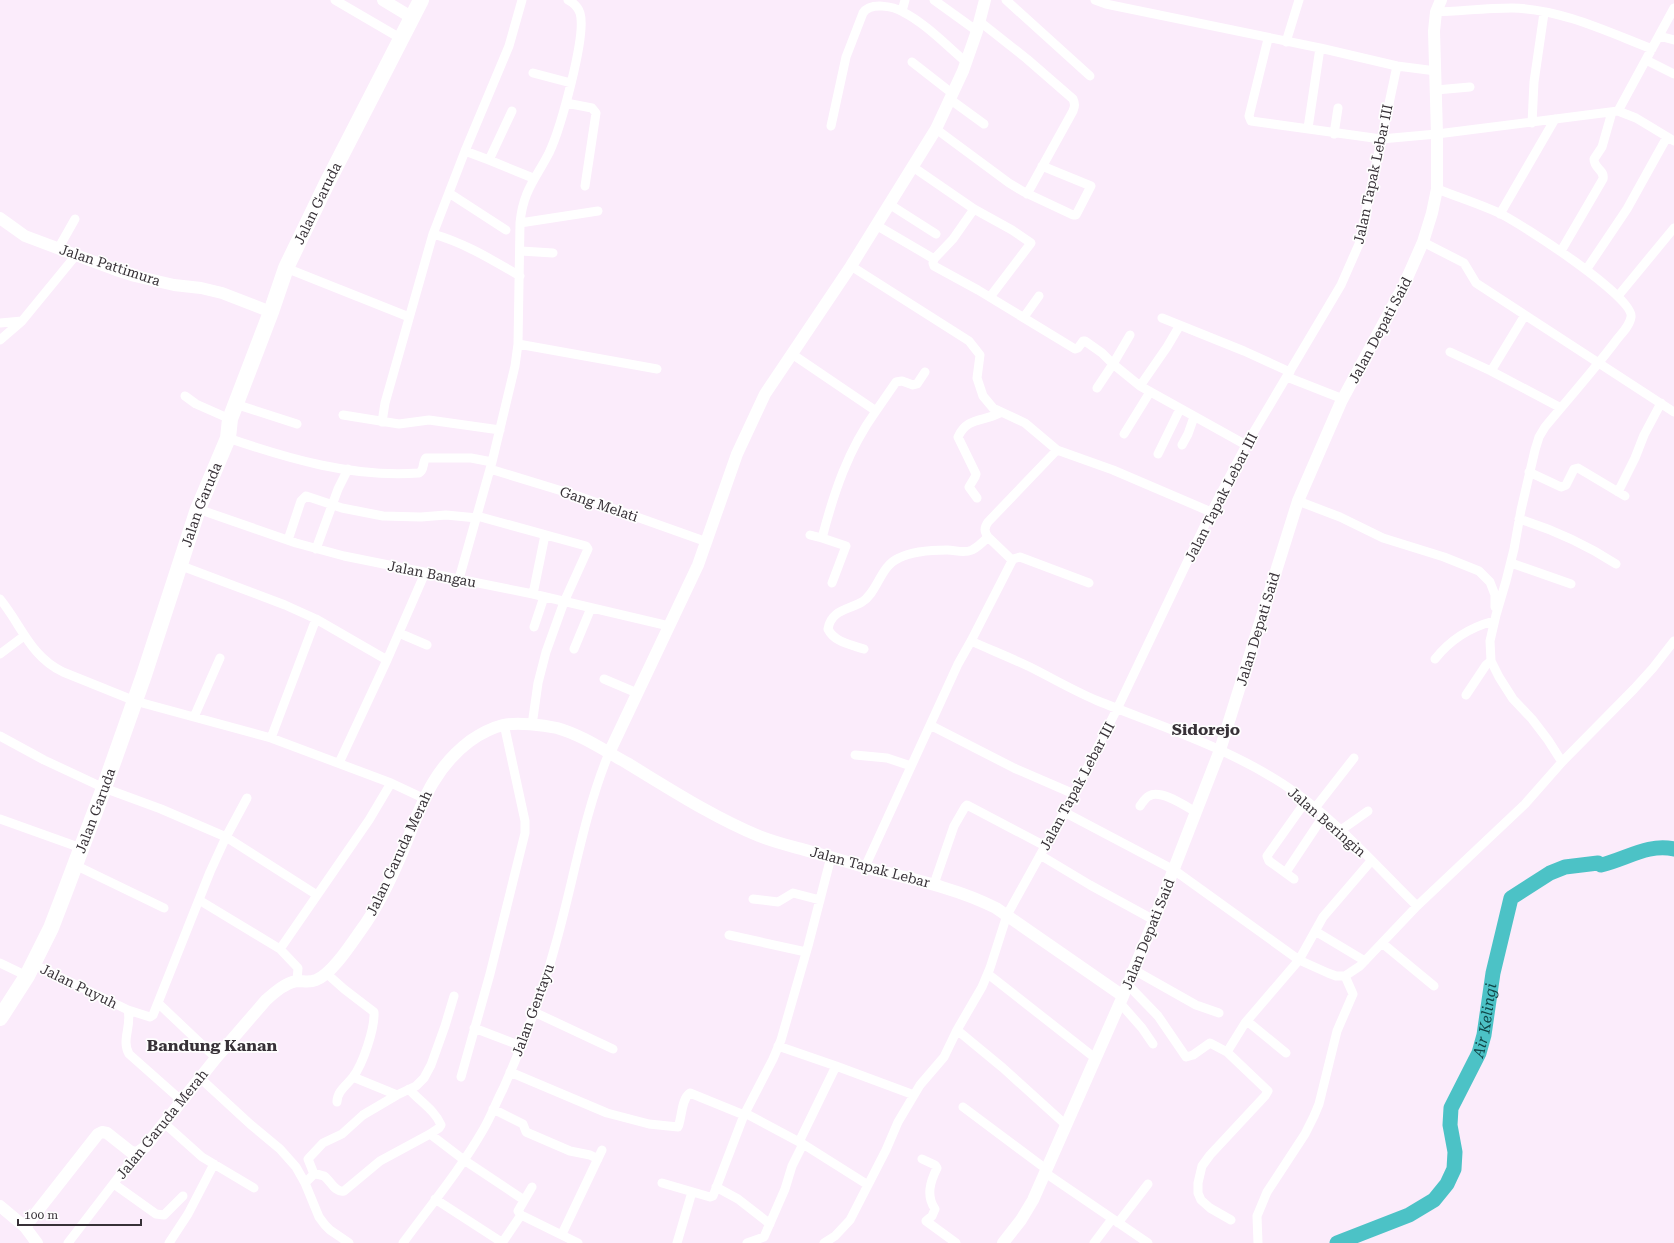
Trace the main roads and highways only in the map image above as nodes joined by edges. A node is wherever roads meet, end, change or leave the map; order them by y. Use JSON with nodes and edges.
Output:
{"nodes":[{"id":1,"x":421,"y":0,"type":"edge"},
{"id":2,"x":0,"y":1018,"type":"edge"}],
"edges":[{"from":1,"to":2,"type":"highway","name":"Jalan Garuda"}]}
